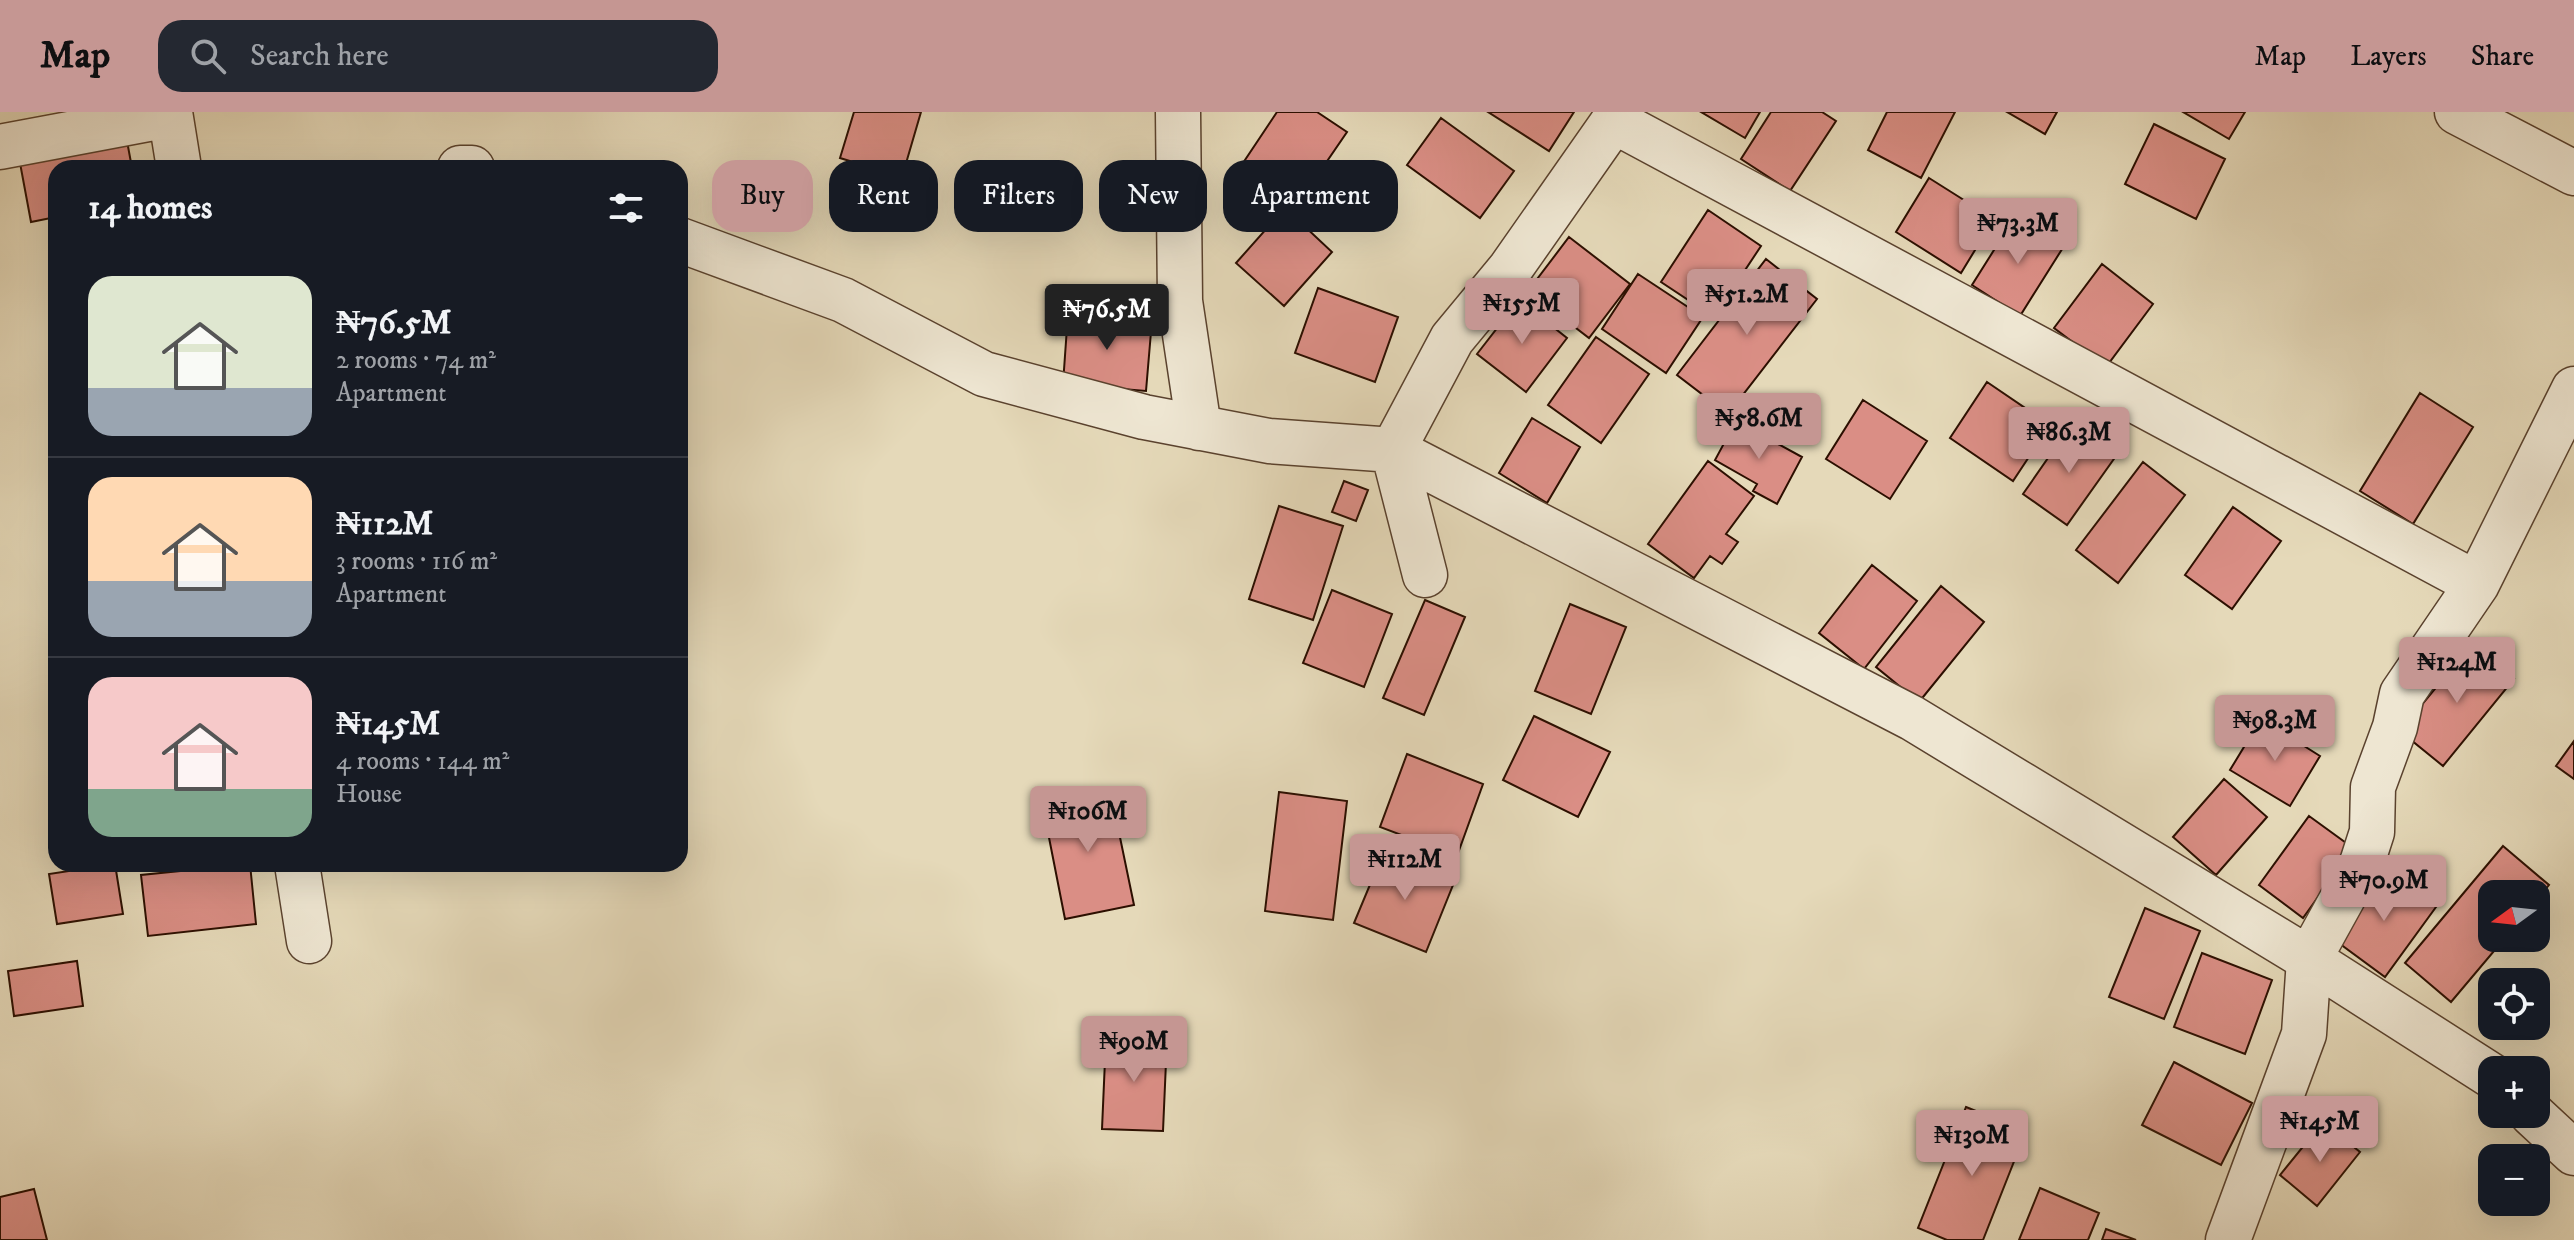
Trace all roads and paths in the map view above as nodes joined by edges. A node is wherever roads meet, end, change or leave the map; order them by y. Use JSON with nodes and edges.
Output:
{"nodes":[{"id":1,"x":1178,"y":112,"type":"edge"},
{"id":2,"x":2457,"y":112,"type":"edge"},
{"id":3,"x":170,"y":114,"type":"edge"},
{"id":4,"x":1617,"y":116,"type":"edge"},
{"id":5,"x":0,"y":147,"type":"edge"},
{"id":6,"x":178,"y":160,"type":"edge"},
{"id":7,"x":2574,"y":173,"type":"edge"},
{"id":8,"x":688,"y":243,"type":"edge"},
{"id":9,"x":2574,"y":389,"type":"edge"},
{"id":10,"x":1199,"y":428,"type":"junction"},
{"id":11,"x":1393,"y":450,"type":"junction"},
{"id":12,"x":1425,"y":575,"type":"dead end"},
{"id":13,"x":2477,"y":584,"type":"junction"},
{"id":14,"x":298,"y":872,"type":"edge"},
{"id":15,"x":309,"y":941,"type":"dead end"},
{"id":16,"x":2309,"y":959,"type":"junction"},
{"id":17,"x":2478,"y":1067,"type":"edge"},
{"id":18,"x":2547,"y":1128,"type":"edge"},
{"id":19,"x":2574,"y":1153,"type":"edge"},
{"id":20,"x":2228,"y":1240,"type":"edge"}],
"edges":[{"from":1,"to":10,"type":"street"},
{"from":2,"to":7,"type":"street"},
{"from":3,"to":5,"type":"street"},
{"from":3,"to":6,"type":"street"},
{"from":4,"to":11,"type":"street"},
{"from":4,"to":13,"type":"street"},
{"from":8,"to":10,"type":"street"},
{"from":9,"to":13,"type":"street"},
{"from":10,"to":11,"type":"street"},
{"from":11,"to":12,"type":"street"},
{"from":11,"to":16,"type":"street"},
{"from":13,"to":16,"type":"street"},
{"from":14,"to":15,"type":"street"},
{"from":16,"to":17,"type":"street"},
{"from":16,"to":20,"type":"street"},
{"from":18,"to":19,"type":"street"}]}
